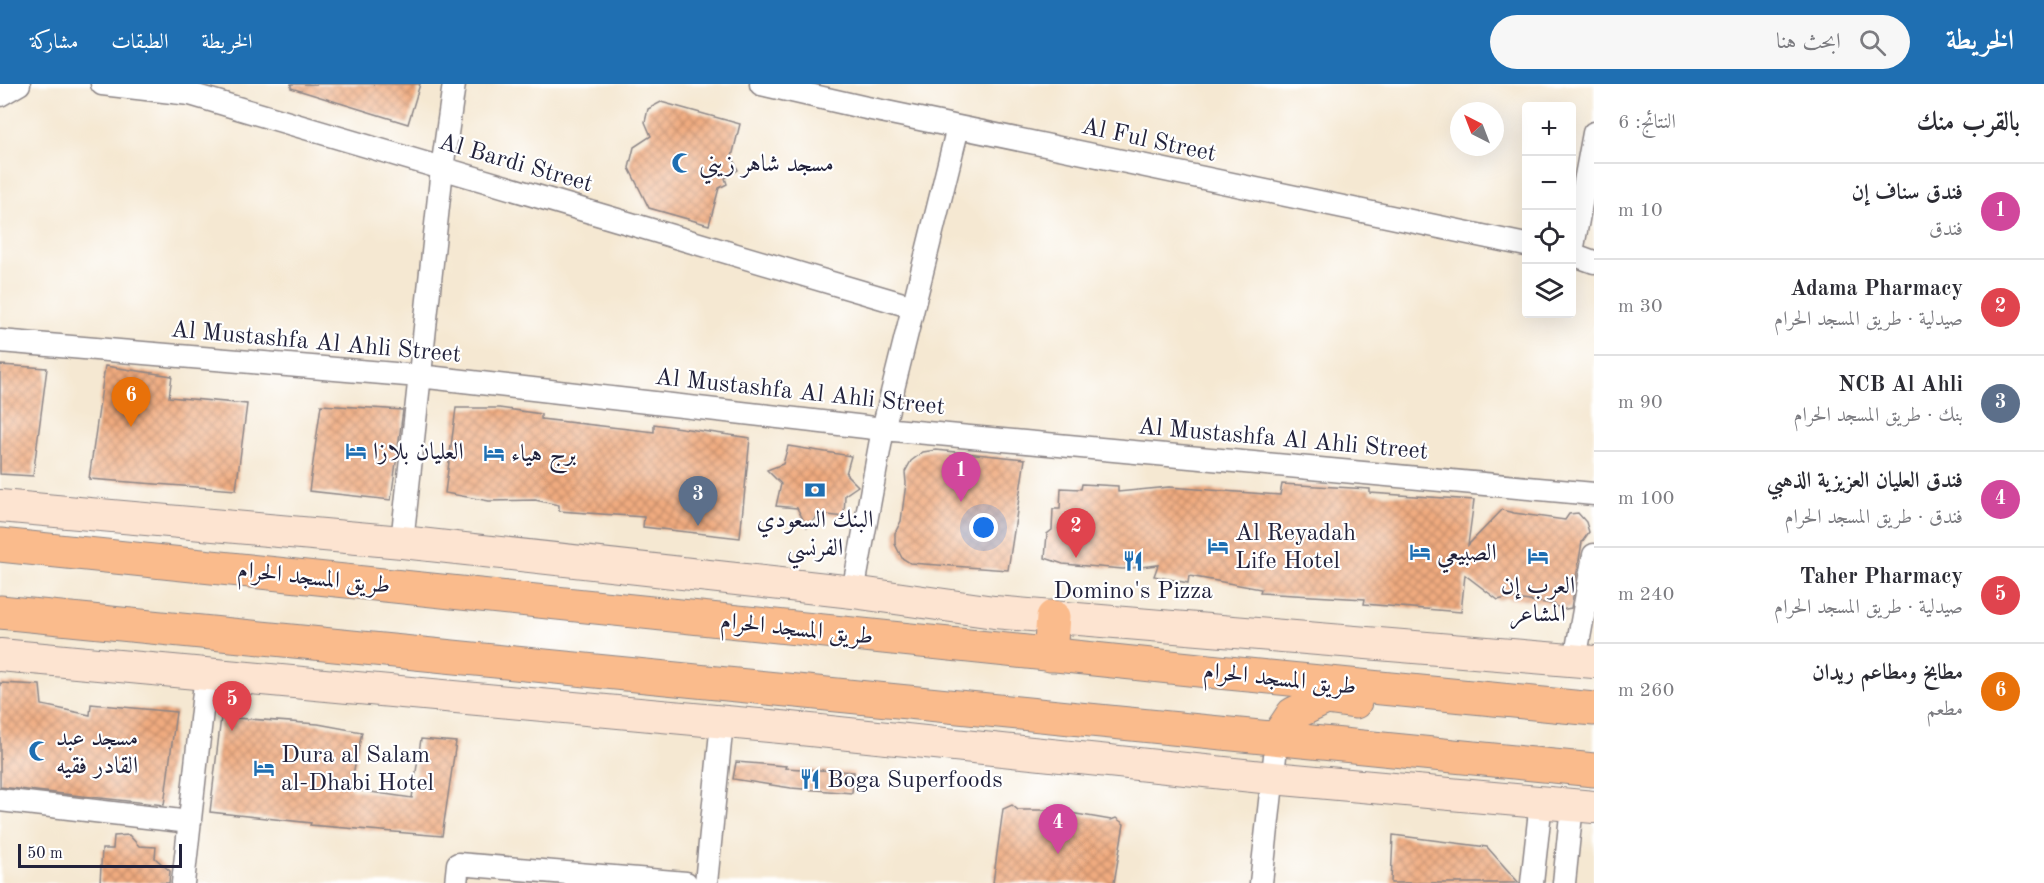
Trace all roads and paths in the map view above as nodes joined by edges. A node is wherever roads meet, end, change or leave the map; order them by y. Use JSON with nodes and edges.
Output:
{"nodes":[{"id":1,"x":19,"y":84,"type":"edge"},
{"id":2,"x":102,"y":84,"type":"edge"},
{"id":3,"x":454,"y":84,"type":"edge"},
{"id":4,"x":761,"y":84,"type":"edge"},
{"id":5,"x":851,"y":94,"type":"edge"},
{"id":6,"x":0,"y":95,"type":"edge"},
{"id":7,"x":958,"y":127,"type":"junction"},
{"id":8,"x":1594,"y":133,"type":"edge"},
{"id":9,"x":442,"y":169,"type":"junction"},
{"id":10,"x":1576,"y":231,"type":"edge"},
{"id":11,"x":1522,"y":244,"type":"edge"},
{"id":12,"x":1576,"y":255,"type":"edge"},
{"id":13,"x":1594,"y":262,"type":"edge"},
{"id":14,"x":913,"y":307,"type":"junction"},
{"id":15,"x":0,"y":341,"type":"edge"},
{"id":16,"x":419,"y":375,"type":"junction"},
{"id":17,"x":883,"y":429,"type":"junction"},
{"id":18,"x":1594,"y":494,"type":"edge"},
{"id":19,"x":0,"y":506,"type":"edge"},
{"id":20,"x":402,"y":542,"type":"junction"},
{"id":21,"x":0,"y":545,"type":"edge"},
{"id":22,"x":1594,"y":555,"type":"edge"},
{"id":23,"x":854,"y":592,"type":"junction"},
{"id":24,"x":0,"y":612,"type":"edge"},
{"id":25,"x":1053,"y":617,"type":"junction"},
{"id":26,"x":0,"y":655,"type":"edge"},
{"id":27,"x":1050,"y":655,"type":"junction"},
{"id":28,"x":1585,"y":661,"type":"edge"},
{"id":29,"x":206,"y":674,"type":"junction"},
{"id":30,"x":795,"y":690,"type":"junction"},
{"id":31,"x":1594,"y":709,"type":"edge"},
{"id":32,"x":723,"y":722,"type":"junction"},
{"id":33,"x":791,"y":728,"type":"junction"},
{"id":34,"x":1276,"y":738,"type":"junction"},
{"id":35,"x":1594,"y":770,"type":"edge"},
{"id":36,"x":1272,"y":778,"type":"junction"},
{"id":37,"x":0,"y":800,"type":"edge"},
{"id":38,"x":1541,"y":802,"type":"junction"},
{"id":39,"x":1583,"y":806,"type":"edge"},
{"id":40,"x":190,"y":822,"type":"junction"},
{"id":41,"x":183,"y":883,"type":"edge"},
{"id":42,"x":456,"y":883,"type":"edge"},
{"id":43,"x":686,"y":883,"type":"edge"},
{"id":44,"x":706,"y":883,"type":"edge"},
{"id":45,"x":1261,"y":883,"type":"edge"},
{"id":46,"x":1532,"y":883,"type":"edge"},
{"id":47,"x":1564,"y":883,"type":"edge"}],
"edges":[{"from":1,"to":6,"type":"street"},
{"from":2,"to":9,"type":"street","name":"Al Bardi Street"},
{"from":3,"to":9,"type":"street"},
{"from":4,"to":5,"type":"street","name":"Al Ful Street"},
{"from":5,"to":7,"type":"street","name":"Al Ful Street"},
{"from":7,"to":11,"type":"street","name":"Al Ful Street"},
{"from":7,"to":14,"type":"street"},
{"from":8,"to":10,"type":"street"},
{"from":9,"to":14,"type":"street","name":"Al Bardi Street"},
{"from":9,"to":16,"type":"street"},
{"from":12,"to":13,"type":"street"},
{"from":14,"to":17,"type":"street"},
{"from":15,"to":16,"type":"street","name":"Al Mustashfa Al Ahli Street"},
{"from":16,"to":17,"type":"street","name":"Al Mustashfa Al Ahli Street"},
{"from":16,"to":20,"type":"street"},
{"from":17,"to":18,"type":"street","name":"Al Mustashfa Al Ahli Street"},
{"from":17,"to":23,"type":"street"},
{"from":19,"to":20,"type":"street"},
{"from":20,"to":23,"type":"street"},
{"from":21,"to":27,"type":"main road","name":"طريق المسجد الحرام"},
{"from":22,"to":28,"type":"street"},
{"from":23,"to":25,"type":"street"},
{"from":24,"to":30,"type":"main road"},
{"from":25,"to":27,"type":"main road"},
{"from":25,"to":28,"type":"street"},
{"from":26,"to":29,"type":"street"},
{"from":27,"to":31,"type":"main road","name":"طريق المسجد الحرام"},
{"from":29,"to":32,"type":"street"},
{"from":29,"to":40,"type":"street"},
{"from":30,"to":33,"type":"street"},
{"from":30,"to":34,"type":"main road"},
{"from":31,"to":34,"type":"main road"},
{"from":32,"to":33,"type":"street"},
{"from":32,"to":44,"type":"street"},
{"from":33,"to":36,"type":"street"},
{"from":34,"to":35,"type":"main road"},
{"from":34,"to":36,"type":"street"},
{"from":36,"to":38,"type":"street"},
{"from":36,"to":45,"type":"street"},
{"from":37,"to":40,"type":"street"},
{"from":38,"to":39,"type":"street"},
{"from":38,"to":46,"type":"street"},
{"from":39,"to":47,"type":"street"},
{"from":40,"to":41,"type":"street"},
{"from":42,"to":43,"type":"street"}]}
